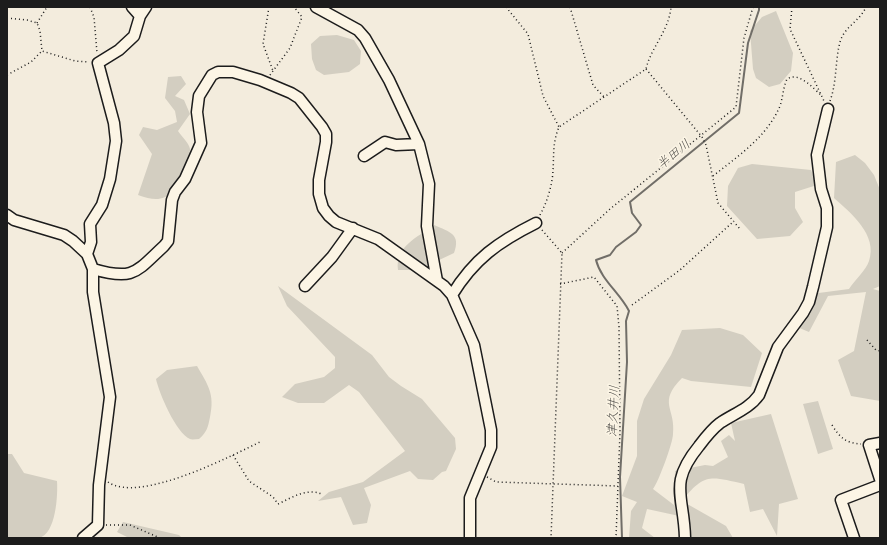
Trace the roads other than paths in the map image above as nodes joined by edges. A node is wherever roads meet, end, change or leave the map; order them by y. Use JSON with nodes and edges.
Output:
{"nodes":[{"id":1,"x":132,"y":7,"type":"edge"},
{"id":2,"x":316,"y":7,"type":"edge"},
{"id":3,"x":146,"y":10,"type":"edge"},
{"id":4,"x":828,"y":108,"type":"road end"},
{"id":5,"x":419,"y":144,"type":"junction"},
{"id":6,"x":364,"y":156,"type":"dead end"},
{"id":7,"x":9,"y":220,"type":"edge"},
{"id":8,"x":536,"y":223,"type":"road end"},
{"id":9,"x":353,"y":228,"type":"junction"},
{"id":10,"x":87,"y":254,"type":"junction"},
{"id":11,"x":93,"y":269,"type":"junction"},
{"id":12,"x":437,"y":281,"type":"junction"},
{"id":13,"x":305,"y":286,"type":"dead end"},
{"id":14,"x":452,"y":295,"type":"junction"},
{"id":15,"x":880,"y":443,"type":"edge"},
{"id":16,"x":880,"y":479,"type":"edge"},
{"id":17,"x":880,"y":485,"type":"edge"},
{"id":18,"x":83,"y":538,"type":"edge"},
{"id":19,"x":470,"y":538,"type":"edge"},
{"id":20,"x":685,"y":538,"type":"edge"},
{"id":21,"x":854,"y":538,"type":"edge"}],
"edges":[{"from":1,"to":3,"type":"street"},
{"from":2,"to":5,"type":"street"},
{"from":3,"to":10,"type":"street"},
{"from":4,"to":20,"type":"street"},
{"from":5,"to":6,"type":"street"},
{"from":5,"to":12,"type":"street"},
{"from":7,"to":10,"type":"street"},
{"from":8,"to":14,"type":"street"},
{"from":9,"to":11,"type":"street"},
{"from":9,"to":12,"type":"street"},
{"from":9,"to":13,"type":"street"},
{"from":10,"to":11,"type":"street"},
{"from":11,"to":18,"type":"street"},
{"from":12,"to":14,"type":"street"},
{"from":14,"to":19,"type":"street"},
{"from":15,"to":16,"type":"street"},
{"from":17,"to":21,"type":"street"}]}
